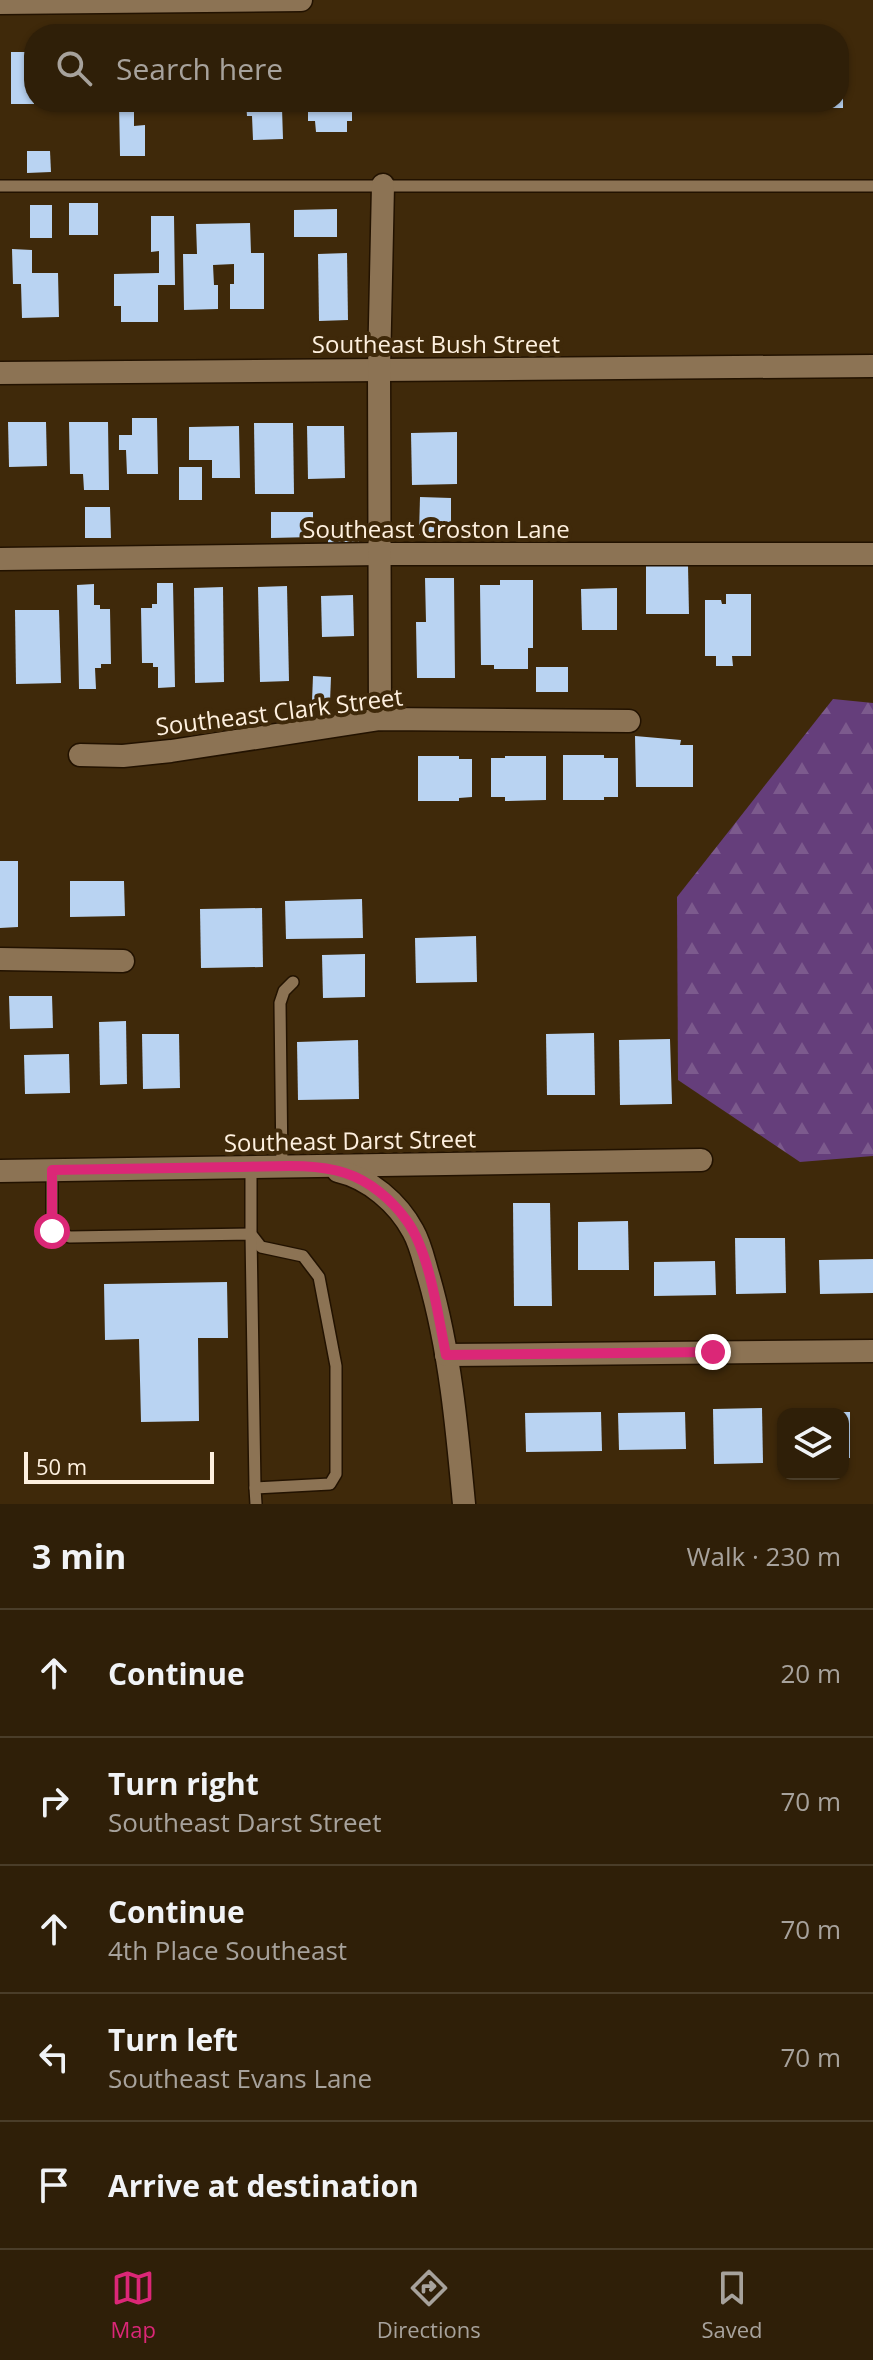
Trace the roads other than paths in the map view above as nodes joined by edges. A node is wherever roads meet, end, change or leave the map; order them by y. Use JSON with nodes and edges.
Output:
{"nodes":[{"id":1,"x":301,"y":0,"type":"edge"},
{"id":2,"x":0,"y":3,"type":"edge"},
{"id":3,"x":383,"y":185,"type":"junction"},
{"id":4,"x":0,"y":186,"type":"edge"},
{"id":5,"x":873,"y":186,"type":"edge"},
{"id":6,"x":873,"y":366,"type":"edge"},
{"id":7,"x":379,"y":369,"type":"junction"},
{"id":8,"x":0,"y":373,"type":"edge"},
{"id":9,"x":380,"y":554,"type":"junction"},
{"id":10,"x":873,"y":554,"type":"edge"},
{"id":11,"x":0,"y":559,"type":"edge"},
{"id":12,"x":380,"y":719,"type":"junction"},
{"id":13,"x":629,"y":721,"type":"dead end"},
{"id":14,"x":80,"y":755,"type":"dead end"},
{"id":15,"x":0,"y":959,"type":"edge"},
{"id":16,"x":123,"y":961,"type":"dead end"},
{"id":17,"x":293,"y":982,"type":"dead end"},
{"id":18,"x":701,"y":1160,"type":"dead end"},
{"id":19,"x":251,"y":1167,"type":"junction"},
{"id":20,"x":282,"y":1167,"type":"junction"},
{"id":21,"x":309,"y":1167,"type":"junction"},
{"id":22,"x":52,"y":1170,"type":"junction"},
{"id":23,"x":0,"y":1171,"type":"edge"},
{"id":24,"x":251,"y":1234,"type":"junction"},
{"id":25,"x":873,"y":1351,"type":"edge"},
{"id":26,"x":446,"y":1355,"type":"junction"},
{"id":27,"x":255,"y":1488,"type":"junction"},
{"id":28,"x":256,"y":1504,"type":"edge"},
{"id":29,"x":464,"y":1504,"type":"edge"}],
"edges":[{"from":1,"to":2,"type":"street"},
{"from":3,"to":4,"type":"lane"},
{"from":3,"to":5,"type":"lane"},
{"from":3,"to":7,"type":"street"},
{"from":6,"to":7,"type":"street","name":"Southeast Bush Street"},
{"from":7,"to":8,"type":"street","name":"Southeast Bush Street"},
{"from":7,"to":9,"type":"street"},
{"from":9,"to":10,"type":"street","name":"Southeast Croston Lane"},
{"from":9,"to":11,"type":"street","name":"Southeast Croston Lane"},
{"from":9,"to":12,"type":"street"},
{"from":12,"to":13,"type":"street","name":"Southeast Clark Street"},
{"from":12,"to":14,"type":"street","name":"Southeast Clark Street"},
{"from":15,"to":16,"type":"street"},
{"from":17,"to":20,"type":"lane"},
{"from":18,"to":21,"type":"street","name":"Southeast Darst Street"},
{"from":19,"to":20,"type":"street","name":"Southeast Darst Street"},
{"from":19,"to":22,"type":"street","name":"Southeast Darst Street"},
{"from":19,"to":24,"type":"lane"},
{"from":20,"to":21,"type":"street","name":"Southeast Darst Street"},
{"from":21,"to":26,"type":"street"},
{"from":22,"to":23,"type":"street","name":"Southeast Darst Street"},
{"from":22,"to":24,"type":"lane"},
{"from":24,"to":27,"type":"lane"},
{"from":24,"to":27,"type":"lane"},
{"from":25,"to":26,"type":"street"},
{"from":26,"to":29,"type":"street"},
{"from":27,"to":28,"type":"lane"}]}
